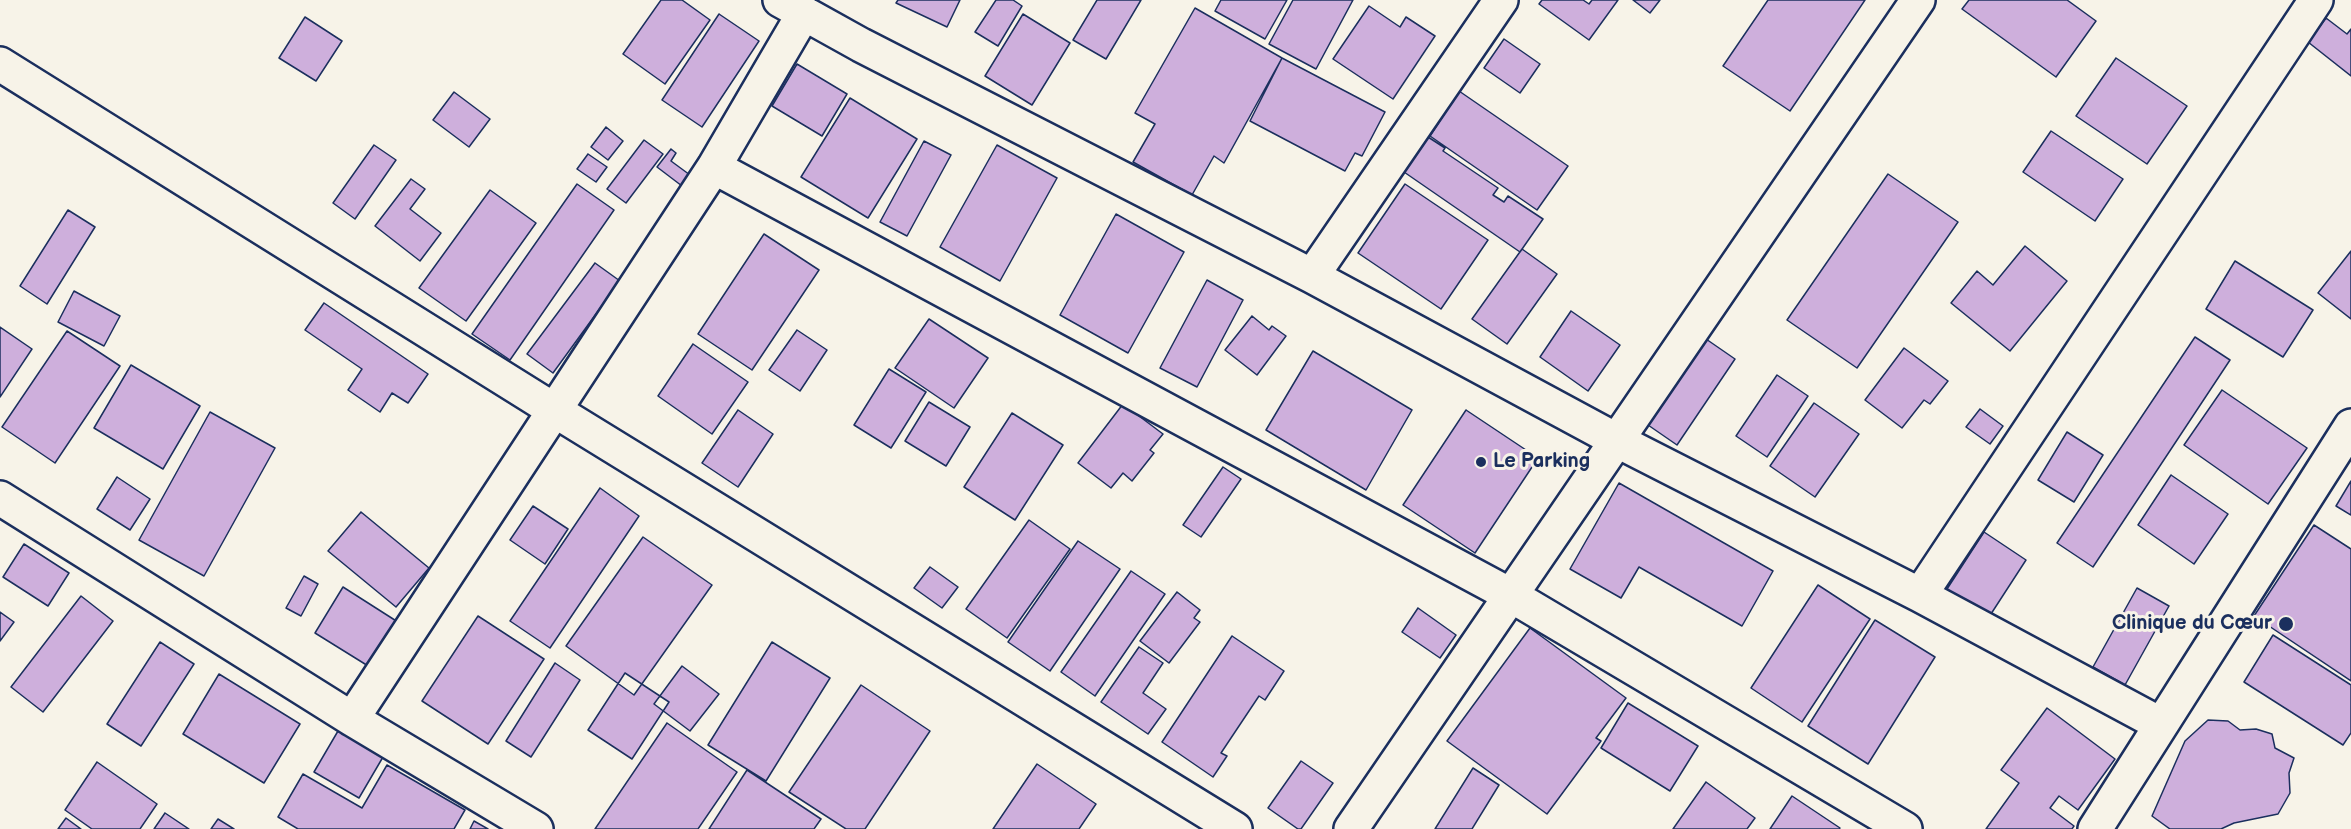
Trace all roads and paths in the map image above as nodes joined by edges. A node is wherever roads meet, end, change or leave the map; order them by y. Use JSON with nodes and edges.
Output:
{"nodes":[{"id":1,"x":1501,"y":0,"type":"edge"},
{"id":2,"x":1918,"y":0,"type":"edge"},
{"id":3,"x":2316,"y":0,"type":"edge"},
{"id":4,"x":792,"y":7,"type":"edge"},
{"id":5,"x":0,"y":64,"type":"edge"},
{"id":6,"x":714,"y":167,"type":"junction"},
{"id":7,"x":1312,"y":276,"type":"junction"},
{"id":8,"x":554,"y":410,"type":"junction"},
{"id":9,"x":2351,"y":426,"type":"edge"},
{"id":10,"x":1616,"y":440,"type":"junction"},
{"id":11,"x":0,"y":498,"type":"edge"},
{"id":12,"x":1512,"y":596,"type":"junction"},
{"id":13,"x":1920,"y":596,"type":"junction"},
{"id":14,"x":352,"y":719,"type":"junction"},
{"id":15,"x":2160,"y":724,"type":"junction"},
{"id":16,"x":536,"y":829,"type":"edge"},
{"id":17,"x":1234,"y":829,"type":"edge"},
{"id":18,"x":1351,"y":829,"type":"edge"},
{"id":19,"x":1905,"y":829,"type":"edge"},
{"id":20,"x":2095,"y":829,"type":"edge"}],
"edges":[{"from":1,"to":7,"type":"street"},
{"from":2,"to":10,"type":"street"},
{"from":3,"to":13,"type":"street"},
{"from":4,"to":6,"type":"street"},
{"from":4,"to":7,"type":"street"},
{"from":5,"to":8,"type":"street"},
{"from":6,"to":8,"type":"street"},
{"from":6,"to":12,"type":"street"},
{"from":7,"to":10,"type":"street"},
{"from":8,"to":14,"type":"street"},
{"from":8,"to":17,"type":"street"},
{"from":9,"to":15,"type":"street"},
{"from":10,"to":12,"type":"street"},
{"from":10,"to":13,"type":"street"},
{"from":11,"to":14,"type":"street"},
{"from":12,"to":18,"type":"street"},
{"from":12,"to":19,"type":"street"},
{"from":13,"to":15,"type":"street"},
{"from":14,"to":16,"type":"street"},
{"from":15,"to":20,"type":"street"}]}
